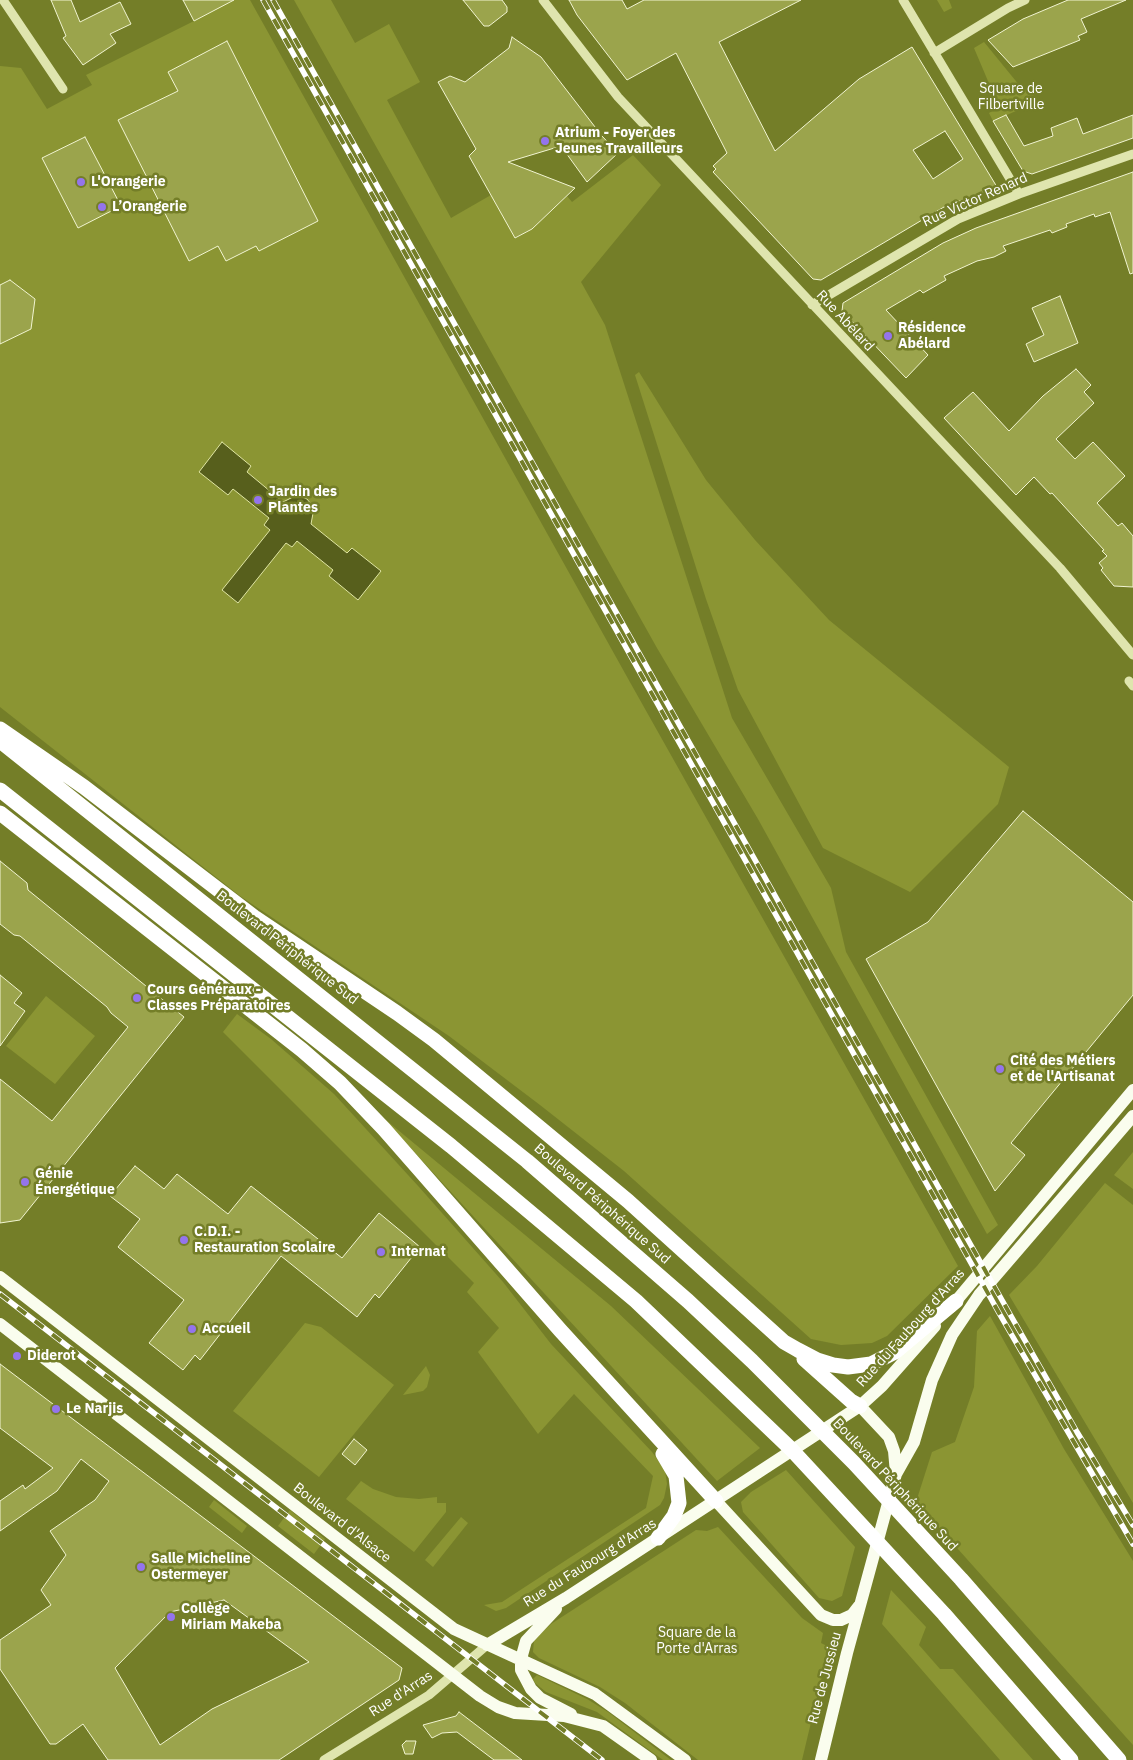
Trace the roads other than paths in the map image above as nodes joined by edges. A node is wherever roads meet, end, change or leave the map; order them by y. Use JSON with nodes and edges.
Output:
{"nodes":[{"id":1,"x":3,"y":0,"type":"edge"},
{"id":2,"x":543,"y":0,"type":"edge"},
{"id":3,"x":903,"y":0,"type":"edge"},
{"id":4,"x":1025,"y":0,"type":"edge"},
{"id":5,"x":934,"y":53,"type":"junction"},
{"id":6,"x":63,"y":89,"type":"dead end"},
{"id":7,"x":1133,"y":154,"type":"edge"},
{"id":8,"x":1019,"y":194,"type":"junction"},
{"id":9,"x":812,"y":306,"type":"junction"},
{"id":10,"x":1133,"y":655,"type":"edge"},
{"id":11,"x":0,"y":729,"type":"edge"},
{"id":12,"x":0,"y":740,"type":"edge"},
{"id":13,"x":0,"y":790,"type":"edge"},
{"id":14,"x":0,"y":813,"type":"edge"},
{"id":15,"x":1133,"y":1090,"type":"edge"},
{"id":16,"x":1133,"y":1116,"type":"edge"},
{"id":17,"x":0,"y":1277,"type":"edge"},
{"id":18,"x":956,"y":1301,"type":"junction"},
{"id":19,"x":0,"y":1324,"type":"edge"},
{"id":20,"x":560,"y":1330,"type":"junction"},
{"id":21,"x":784,"y":1342,"type":"junction"},
{"id":22,"x":860,"y":1406,"type":"junction"},
{"id":23,"x":896,"y":1474,"type":"junction"},
{"id":24,"x":716,"y":1501,"type":"junction"},
{"id":25,"x":658,"y":1538,"type":"junction"},
{"id":26,"x":566,"y":1598,"type":"junction"},
{"id":27,"x":861,"y":1604,"type":"junction"},
{"id":28,"x":487,"y":1645,"type":"junction"},
{"id":29,"x":521,"y":1659,"type":"junction"},
{"id":30,"x":453,"y":1676,"type":"junction"},
{"id":31,"x":587,"y":1721,"type":"junction"},
{"id":32,"x":324,"y":1760,"type":"edge"},
{"id":33,"x":651,"y":1760,"type":"edge"},
{"id":34,"x":685,"y":1760,"type":"edge"},
{"id":35,"x":821,"y":1760,"type":"edge"},
{"id":36,"x":1071,"y":1760,"type":"edge"},
{"id":37,"x":1119,"y":1760,"type":"edge"}],
"edges":[{"from":1,"to":6,"type":"street"},
{"from":2,"to":9,"type":"street","name":"Rue Abélard"},
{"from":3,"to":5,"type":"street"},
{"from":4,"to":5,"type":"street"},
{"from":5,"to":8,"type":"street"},
{"from":7,"to":8,"type":"street","name":"Rue Victor Renard"},
{"from":8,"to":9,"type":"street","name":"Rue Victor Renard"},
{"from":9,"to":10,"type":"street","name":"Rue Abélard"},
{"from":11,"to":21,"type":"highway"},
{"from":12,"to":37,"type":"highway","name":"Boulevard Périphérique Sud"},
{"from":13,"to":36,"type":"highway"},
{"from":14,"to":20,"type":"highway"},
{"from":15,"to":18,"type":"main road","name":"Rue du Faubourg d'Arras"},
{"from":16,"to":23,"type":"main road","name":"Rue du Faubourg d'Arras"},
{"from":17,"to":28,"type":"main road","name":"Boulevard d'Alsace"},
{"from":18,"to":21,"type":"highway"},
{"from":18,"to":22,"type":"main road","name":"Rue du Faubourg d'Arras"},
{"from":19,"to":30,"type":"main road"},
{"from":20,"to":24,"type":"highway"},
{"from":20,"to":25,"type":"highway"},
{"from":21,"to":22,"type":"highway"},
{"from":22,"to":23,"type":"main road"},
{"from":22,"to":24,"type":"main road","name":"Rue du Faubourg d'Arras"},
{"from":23,"to":27,"type":"main road","name":"Rue du Faubourg d'Arras"},
{"from":24,"to":25,"type":"main road","name":"Rue du Faubourg d'Arras"},
{"from":24,"to":27,"type":"main road"},
{"from":25,"to":26,"type":"main road","name":"Rue du Faubourg d'Arras"},
{"from":26,"to":28,"type":"main road","name":"Rue du Faubourg d'Arras"},
{"from":26,"to":29,"type":"main road"},
{"from":27,"to":35,"type":"main road","name":"Rue de Jussieu"},
{"from":28,"to":29,"type":"main road","name":"Boulevard d'Alsace"},
{"from":28,"to":30,"type":"street","name":"Rue d'Arras"},
{"from":29,"to":31,"type":"main road"},
{"from":29,"to":34,"type":"main road","name":"Boulevard d'Alsace"},
{"from":30,"to":31,"type":"main road"},
{"from":30,"to":32,"type":"street","name":"Rue d'Arras"},
{"from":31,"to":33,"type":"main road"}]}
